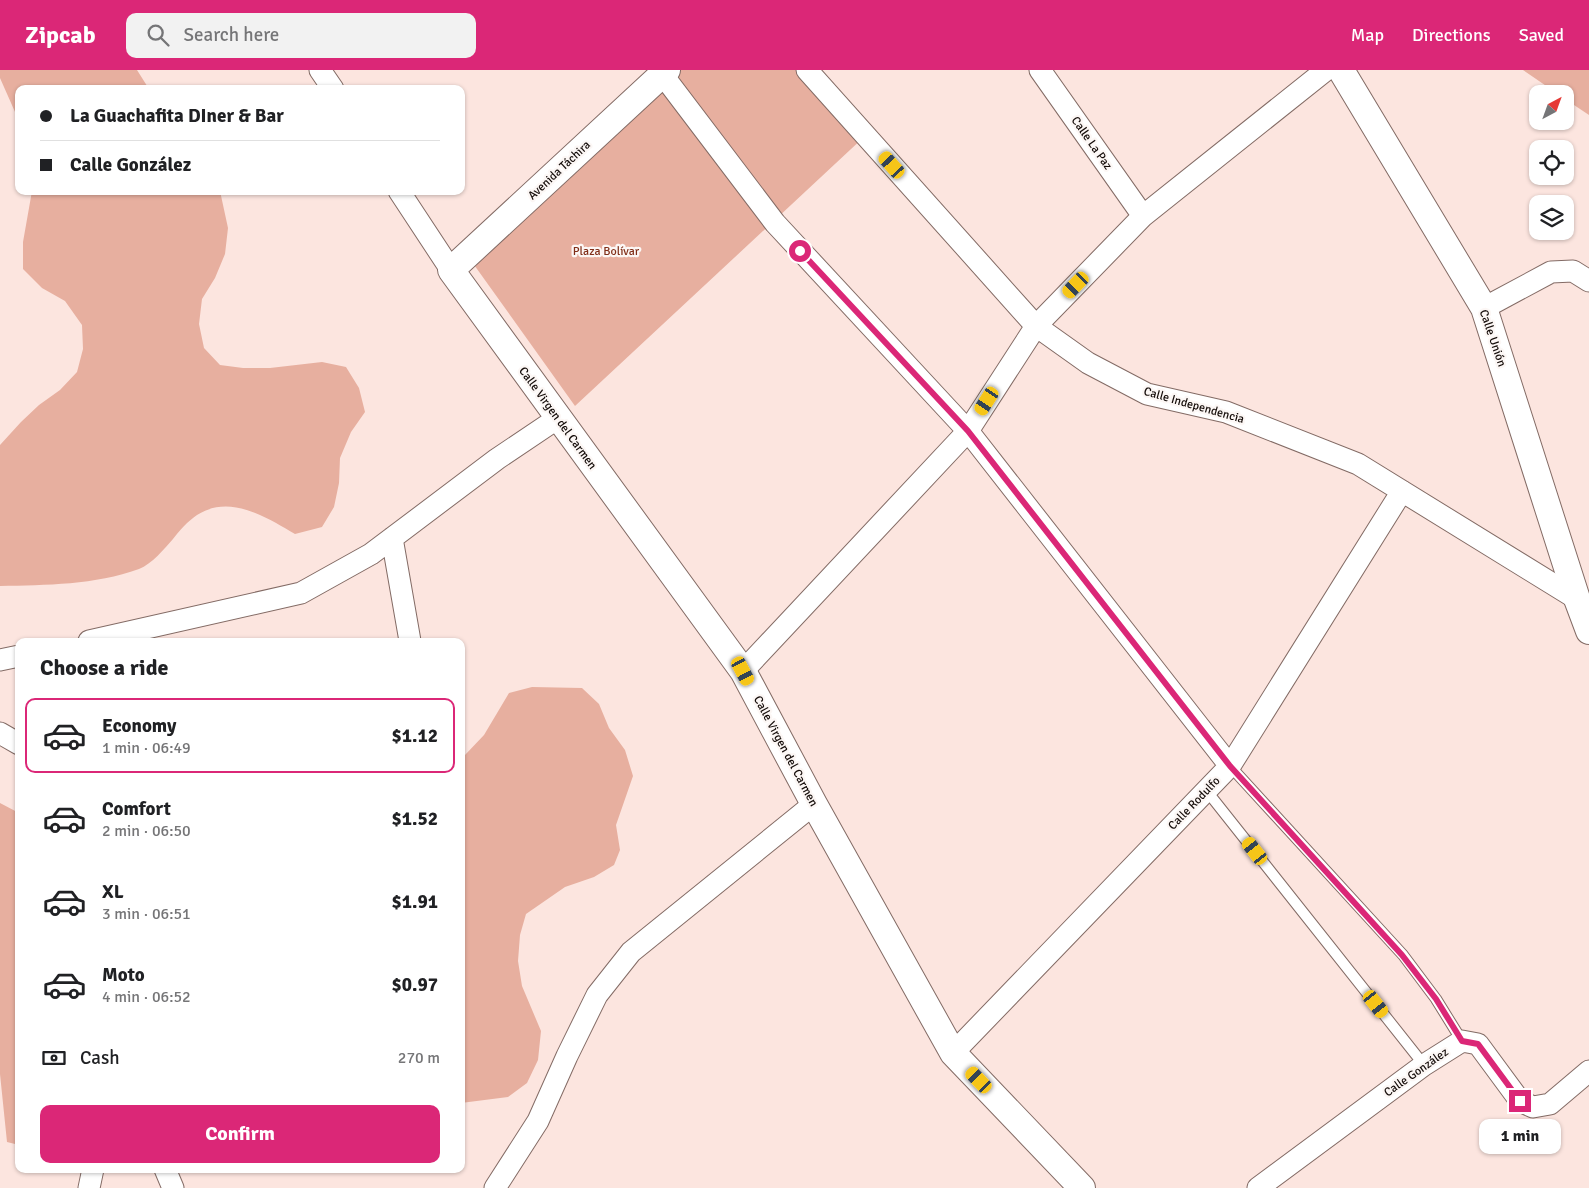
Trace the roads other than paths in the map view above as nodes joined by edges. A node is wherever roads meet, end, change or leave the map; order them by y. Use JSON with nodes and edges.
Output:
{"nodes":[{"id":1,"x":320,"y":70,"type":"edge"},
{"id":2,"x":807,"y":70,"type":"edge"},
{"id":3,"x":1040,"y":70,"type":"edge"},
{"id":4,"x":1326,"y":70,"type":"edge"},
{"id":5,"x":1341,"y":70,"type":"edge"},
{"id":6,"x":663,"y":71,"type":"edge"},
{"id":7,"x":329,"y":85,"type":"edge"},
{"id":8,"x":402,"y":195,"type":"edge"},
{"id":9,"x":1143,"y":216,"type":"junction"},
{"id":10,"x":451,"y":270,"type":"junction"},
{"id":11,"x":1589,"y":281,"type":"edge"},
{"id":12,"x":1484,"y":308,"type":"junction"},
{"id":13,"x":1036,"y":326,"type":"junction"},
{"id":14,"x":558,"y":418,"type":"junction"},
{"id":15,"x":968,"y":431,"type":"junction"},
{"id":16,"x":1402,"y":491,"type":"junction"},
{"id":17,"x":392,"y":538,"type":"junction"},
{"id":18,"x":1577,"y":599,"type":"junction"},
{"id":19,"x":1589,"y":631,"type":"edge"},
{"id":20,"x":102,"y":638,"type":"edge"},
{"id":21,"x":409,"y":638,"type":"edge"},
{"id":22,"x":15,"y":657,"type":"edge"},
{"id":23,"x":0,"y":660,"type":"edge"},
{"id":24,"x":743,"y":671,"type":"junction"},
{"id":25,"x":0,"y":733,"type":"edge"},
{"id":26,"x":15,"y":742,"type":"edge"},
{"id":27,"x":1230,"y":766,"type":"junction"},
{"id":28,"x":1206,"y":790,"type":"junction"},
{"id":29,"x":814,"y":804,"type":"junction"},
{"id":30,"x":1462,"y":1041,"type":"junction"},
{"id":31,"x":954,"y":1053,"type":"junction"},
{"id":32,"x":1424,"y":1065,"type":"junction"},
{"id":33,"x":1589,"y":1071,"type":"edge"},
{"id":34,"x":92,"y":1173,"type":"edge"},
{"id":35,"x":167,"y":1173,"type":"edge"},
{"id":36,"x":89,"y":1188,"type":"edge"},
{"id":37,"x":173,"y":1188,"type":"edge"},
{"id":38,"x":495,"y":1188,"type":"edge"},
{"id":39,"x":1082,"y":1188,"type":"edge"},
{"id":40,"x":1258,"y":1188,"type":"edge"}],
"edges":[{"from":1,"to":7,"type":"street"},
{"from":2,"to":13,"type":"street","name":"Calle Independencia"},
{"from":3,"to":9,"type":"street","name":"Calle La Paz"},
{"from":4,"to":9,"type":"street"},
{"from":5,"to":12,"type":"street","name":"Calle Unión"},
{"from":6,"to":10,"type":"street","name":"Avenida Táchira"},
{"from":6,"to":15,"type":"street"},
{"from":8,"to":10,"type":"street","name":"Calle Virgen del Carmen"},
{"from":9,"to":13,"type":"street"},
{"from":10,"to":14,"type":"street","name":"Calle Virgen del Carmen"},
{"from":11,"to":12,"type":"street"},
{"from":12,"to":18,"type":"street","name":"Calle Unión"},
{"from":13,"to":15,"type":"street"},
{"from":13,"to":16,"type":"street","name":"Calle Independencia"},
{"from":14,"to":17,"type":"street"},
{"from":14,"to":24,"type":"street","name":"Calle Virgen del Carmen"},
{"from":15,"to":24,"type":"street"},
{"from":15,"to":27,"type":"street"},
{"from":16,"to":18,"type":"street","name":"Calle Independencia"},
{"from":16,"to":27,"type":"street","name":"Calle Rodulfo"},
{"from":17,"to":20,"type":"street"},
{"from":17,"to":21,"type":"street"},
{"from":18,"to":19,"type":"street","name":"Calle Unión"},
{"from":22,"to":23,"type":"street"},
{"from":24,"to":29,"type":"street","name":"Calle Virgen del Carmen"},
{"from":25,"to":26,"type":"street"},
{"from":27,"to":28,"type":"street","name":"Calle Rodulfo"},
{"from":27,"to":30,"type":"lane"},
{"from":28,"to":31,"type":"street","name":"Calle Rodulfo"},
{"from":28,"to":32,"type":"lane"},
{"from":29,"to":31,"type":"street","name":"Calle Virgen del Carmen"},
{"from":29,"to":38,"type":"street"},
{"from":30,"to":32,"type":"street","name":"Calle González"},
{"from":30,"to":33,"type":"street","name":"Calle González"},
{"from":31,"to":39,"type":"street","name":"Calle Virgen del Carmen"},
{"from":32,"to":40,"type":"street","name":"Calle González"},
{"from":34,"to":36,"type":"street"},
{"from":35,"to":37,"type":"street"}]}
